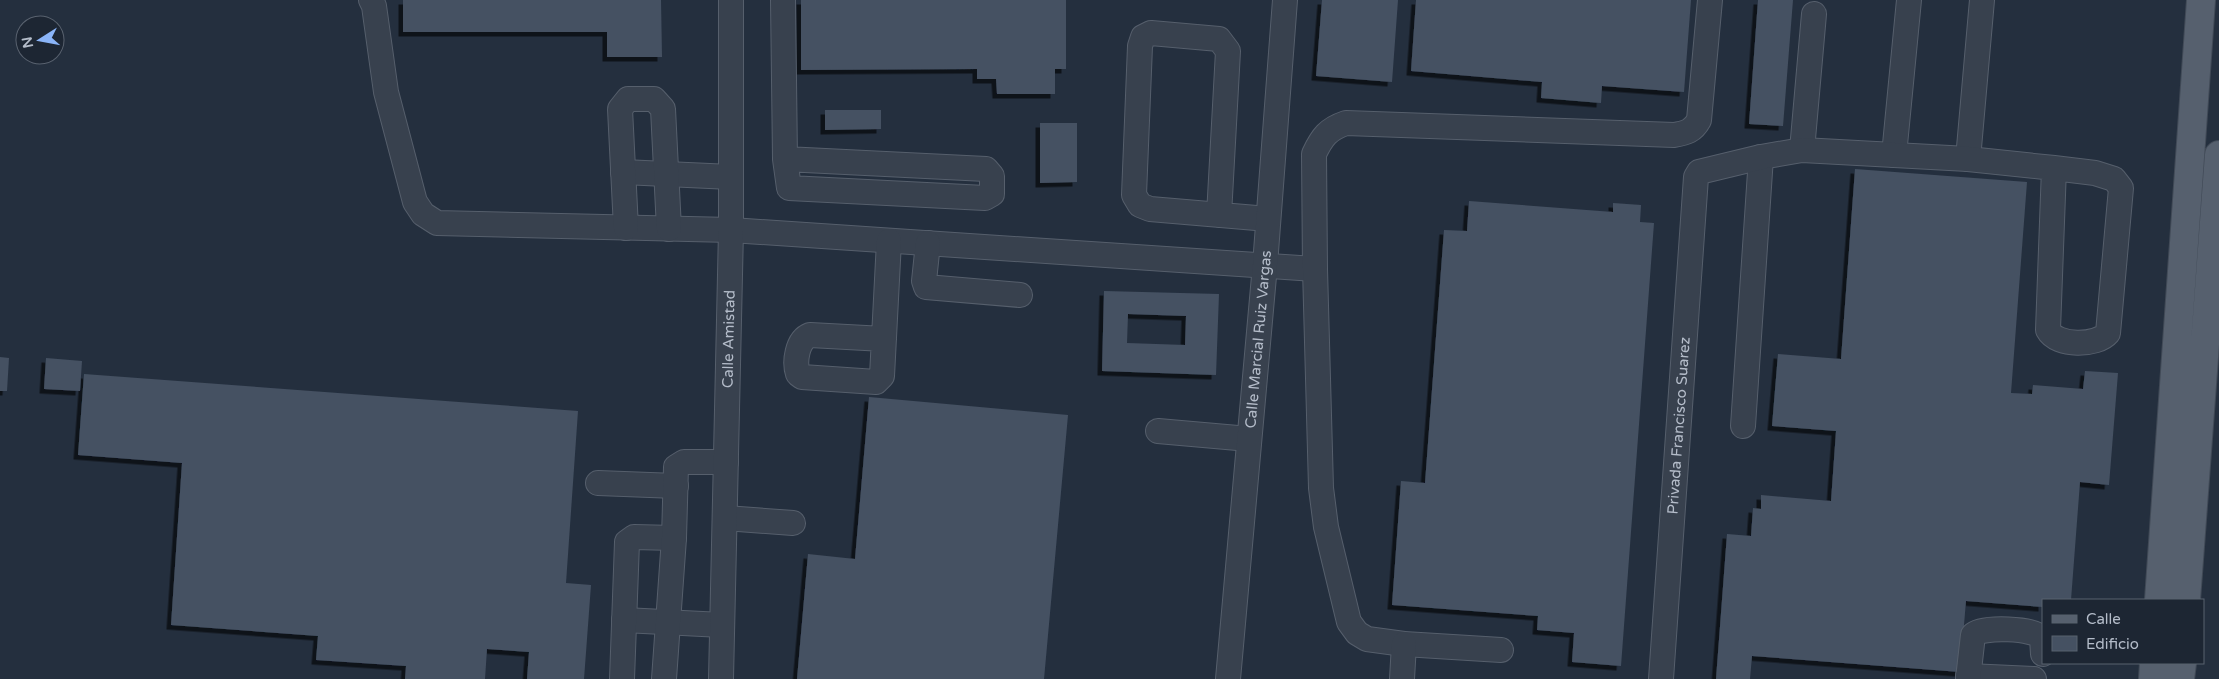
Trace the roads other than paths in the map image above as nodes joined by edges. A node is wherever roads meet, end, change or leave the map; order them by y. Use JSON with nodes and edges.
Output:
{"nodes":[{"id":1,"x":371,"y":0,"type":"edge"},
{"id":2,"x":730,"y":0,"type":"edge"},
{"id":3,"x":784,"y":0,"type":"edge"},
{"id":4,"x":1285,"y":0,"type":"edge"},
{"id":5,"x":1710,"y":0,"type":"edge"},
{"id":6,"x":1909,"y":0,"type":"edge"},
{"id":7,"x":1982,"y":0,"type":"edge"},
{"id":8,"x":2201,"y":0,"type":"edge"},
{"id":9,"x":1814,"y":14,"type":"dead end"},
{"id":10,"x":1802,"y":150,"type":"junction"},
{"id":11,"x":1894,"y":155,"type":"junction"},
{"id":12,"x":2219,"y":155,"type":"edge"},
{"id":13,"x":1761,"y":157,"type":"junction"},
{"id":14,"x":785,"y":159,"type":"junction"},
{"id":15,"x":1968,"y":159,"type":"junction"},
{"id":16,"x":2054,"y":168,"type":"junction"},
{"id":17,"x":623,"y":172,"type":"junction"},
{"id":18,"x":666,"y":174,"type":"junction"},
{"id":19,"x":730,"y":177,"type":"junction"},
{"id":20,"x":1219,"y":215,"type":"junction"},
{"id":21,"x":1268,"y":219,"type":"junction"},
{"id":22,"x":626,"y":228,"type":"junction"},
{"id":23,"x":668,"y":229,"type":"junction"},
{"id":24,"x":730,"y":230,"type":"junction"},
{"id":25,"x":890,"y":241,"type":"junction"},
{"id":26,"x":928,"y":243,"type":"junction"},
{"id":27,"x":1265,"y":265,"type":"junction"},
{"id":28,"x":1315,"y":269,"type":"junction"},
{"id":29,"x":1020,"y":295,"type":"dead end"},
{"id":30,"x":884,"y":339,"type":"dead end"},
{"id":31,"x":2211,"y":363,"type":"edge"},
{"id":32,"x":2177,"y":365,"type":"junction"},
{"id":33,"x":1743,"y":426,"type":"dead end"},
{"id":34,"x":1158,"y":431,"type":"dead end"},
{"id":35,"x":1249,"y":439,"type":"junction"},
{"id":36,"x":726,"y":462,"type":"junction"},
{"id":37,"x":598,"y":483,"type":"dead end"},
{"id":38,"x":676,"y":486,"type":"junction"},
{"id":39,"x":724,"y":518,"type":"junction"},
{"id":40,"x":793,"y":523,"type":"dead end"},
{"id":41,"x":674,"y":538,"type":"junction"},
{"id":42,"x":2159,"y":599,"type":"edge"},
{"id":43,"x":2186,"y":599,"type":"edge"},
{"id":44,"x":624,"y":620,"type":"junction"},
{"id":45,"x":668,"y":622,"type":"junction"},
{"id":46,"x":722,"y":625,"type":"junction"},
{"id":47,"x":2042,"y":638,"type":"edge"},
{"id":48,"x":1404,"y":644,"type":"junction"},
{"id":49,"x":1501,"y":650,"type":"dead end"},
{"id":50,"x":2043,"y":664,"type":"edge"},
{"id":51,"x":2154,"y":664,"type":"edge"},
{"id":52,"x":2182,"y":664,"type":"edge"},
{"id":53,"x":1968,"y":677,"type":"edge"},
{"id":54,"x":622,"y":679,"type":"edge"},
{"id":55,"x":664,"y":679,"type":"edge"},
{"id":56,"x":721,"y":679,"type":"edge"},
{"id":57,"x":1228,"y":679,"type":"edge"},
{"id":58,"x":1402,"y":679,"type":"edge"},
{"id":59,"x":1661,"y":679,"type":"edge"},
{"id":60,"x":2036,"y":679,"type":"edge"},
{"id":61,"x":2153,"y":679,"type":"edge"},
{"id":62,"x":2180,"y":679,"type":"edge"}],
"edges":[{"from":1,"to":22,"type":"street"},
{"from":2,"to":19,"type":"street","name":"Calle Amistad"},
{"from":3,"to":14,"type":"street"},
{"from":4,"to":21,"type":"street","name":"Calle Marcial Ruiz Vargas"},
{"from":5,"to":28,"type":"street"},
{"from":6,"to":11,"type":"street"},
{"from":7,"to":15,"type":"street"},
{"from":8,"to":32,"type":"main road"},
{"from":9,"to":10,"type":"street"},
{"from":10,"to":11,"type":"street"},
{"from":10,"to":13,"type":"street"},
{"from":11,"to":15,"type":"street"},
{"from":12,"to":31,"type":"main road"},
{"from":13,"to":33,"type":"street"},
{"from":13,"to":59,"type":"street","name":"Privada Francisco Suarez"},
{"from":14,"to":14,"type":"street"},
{"from":15,"to":16,"type":"street"},
{"from":16,"to":16,"type":"street"},
{"from":17,"to":18,"type":"street"},
{"from":17,"to":18,"type":"street"},
{"from":17,"to":22,"type":"street"},
{"from":18,"to":19,"type":"street"},
{"from":18,"to":23,"type":"street"},
{"from":19,"to":24,"type":"street","name":"Calle Amistad"},
{"from":20,"to":20,"type":"street"},
{"from":20,"to":21,"type":"street"},
{"from":21,"to":27,"type":"street","name":"Calle Marcial Ruiz Vargas"},
{"from":22,"to":23,"type":"street"},
{"from":23,"to":24,"type":"street"},
{"from":24,"to":25,"type":"street"},
{"from":24,"to":36,"type":"street","name":"Calle Amistad"},
{"from":25,"to":26,"type":"street"},
{"from":25,"to":30,"type":"street"},
{"from":26,"to":27,"type":"street"},
{"from":26,"to":29,"type":"street"},
{"from":27,"to":28,"type":"street"},
{"from":27,"to":35,"type":"street","name":"Calle Marcial Ruiz Vargas"},
{"from":28,"to":48,"type":"street"},
{"from":31,"to":32,"type":"main road"},
{"from":31,"to":43,"type":"main road"},
{"from":32,"to":42,"type":"main road"},
{"from":34,"to":35,"type":"street"},
{"from":35,"to":57,"type":"street","name":"Calle Marcial Ruiz Vargas"},
{"from":36,"to":38,"type":"street"},
{"from":36,"to":39,"type":"street","name":"Calle Amistad"},
{"from":37,"to":38,"type":"street"},
{"from":38,"to":41,"type":"street"},
{"from":39,"to":40,"type":"street"},
{"from":39,"to":46,"type":"street","name":"Calle Amistad"},
{"from":41,"to":44,"type":"street"},
{"from":41,"to":45,"type":"street"},
{"from":44,"to":45,"type":"street"},
{"from":44,"to":54,"type":"street"},
{"from":45,"to":46,"type":"street"},
{"from":45,"to":55,"type":"street"},
{"from":46,"to":56,"type":"street","name":"Calle Amistad"},
{"from":47,"to":53,"type":"street"},
{"from":48,"to":49,"type":"street"},
{"from":48,"to":58,"type":"street"},
{"from":50,"to":60,"type":"street"},
{"from":51,"to":61,"type":"main road"},
{"from":52,"to":62,"type":"main road"},
{"from":53,"to":60,"type":"street"}]}
